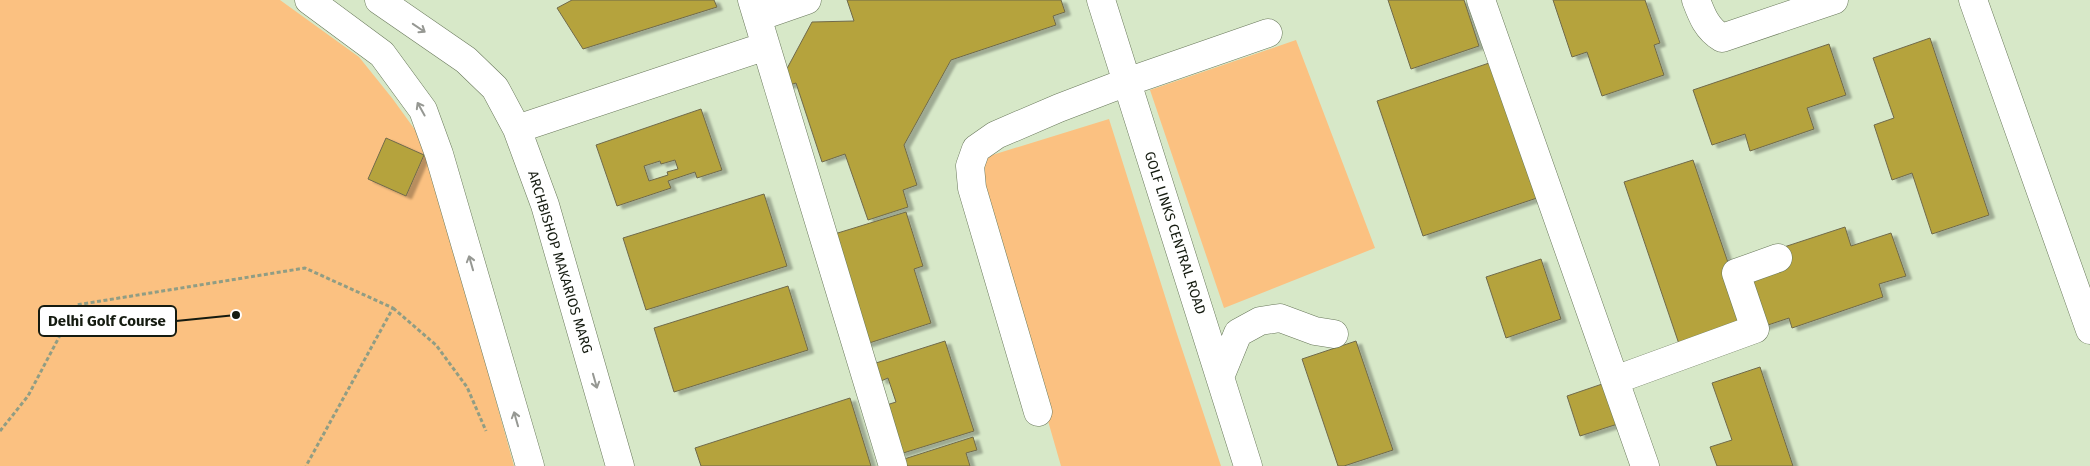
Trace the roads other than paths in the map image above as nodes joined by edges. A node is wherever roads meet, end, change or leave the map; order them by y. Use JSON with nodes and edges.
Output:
{"nodes":[{"id":1,"x":309,"y":0,"type":"edge"},
{"id":2,"x":380,"y":0,"type":"edge"},
{"id":3,"x":807,"y":0,"type":"edge"},
{"id":4,"x":1101,"y":0,"type":"edge"},
{"id":5,"x":1481,"y":0,"type":"edge"},
{"id":6,"x":1696,"y":0,"type":"edge"},
{"id":7,"x":1834,"y":0,"type":"edge"},
{"id":8,"x":1974,"y":0,"type":"edge"},
{"id":9,"x":755,"y":8,"type":"edge"},
{"id":10,"x":1268,"y":33,"type":"dead end"},
{"id":11,"x":766,"y":46,"type":"junction"},
{"id":12,"x":1127,"y":82,"type":"junction"},
{"id":13,"x":517,"y":129,"type":"junction"},
{"id":14,"x":1778,"y":258,"type":"dead end"},
{"id":15,"x":2090,"y":330,"type":"edge"},
{"id":16,"x":1334,"y":334,"type":"dead end"},
{"id":17,"x":1220,"y":377,"type":"junction"},
{"id":18,"x":1615,"y":380,"type":"junction"},
{"id":19,"x":1038,"y":412,"type":"dead end"},
{"id":20,"x":530,"y":466,"type":"edge"},
{"id":21,"x":620,"y":466,"type":"edge"},
{"id":22,"x":893,"y":466,"type":"edge"},
{"id":23,"x":1248,"y":466,"type":"edge"},
{"id":24,"x":1645,"y":466,"type":"edge"}],
"edges":[{"from":20,"to":1,"type":"street","one_way":true},
{"from":2,"to":13,"type":"street","name":"ARCHBISHOP MAKARIOS MARG","one_way":true},
{"from":3,"to":9,"type":"street"},
{"from":4,"to":12,"type":"street","name":"GOLF LINKS CENTRAL ROAD"},
{"from":5,"to":18,"type":"street"},
{"from":6,"to":7,"type":"street"},
{"from":8,"to":15,"type":"street"},
{"from":9,"to":11,"type":"street"},
{"from":10,"to":12,"type":"street"},
{"from":11,"to":13,"type":"street"},
{"from":11,"to":22,"type":"street"},
{"from":12,"to":17,"type":"street","name":"GOLF LINKS CENTRAL ROAD"},
{"from":12,"to":19,"type":"street"},
{"from":13,"to":21,"type":"street","name":"ARCHBISHOP MAKARIOS MARG","one_way":true},
{"from":14,"to":18,"type":"street"},
{"from":16,"to":17,"type":"street"},
{"from":17,"to":23,"type":"street","name":"GOLF LINKS CENTRAL ROAD"},
{"from":18,"to":24,"type":"street"}]}
